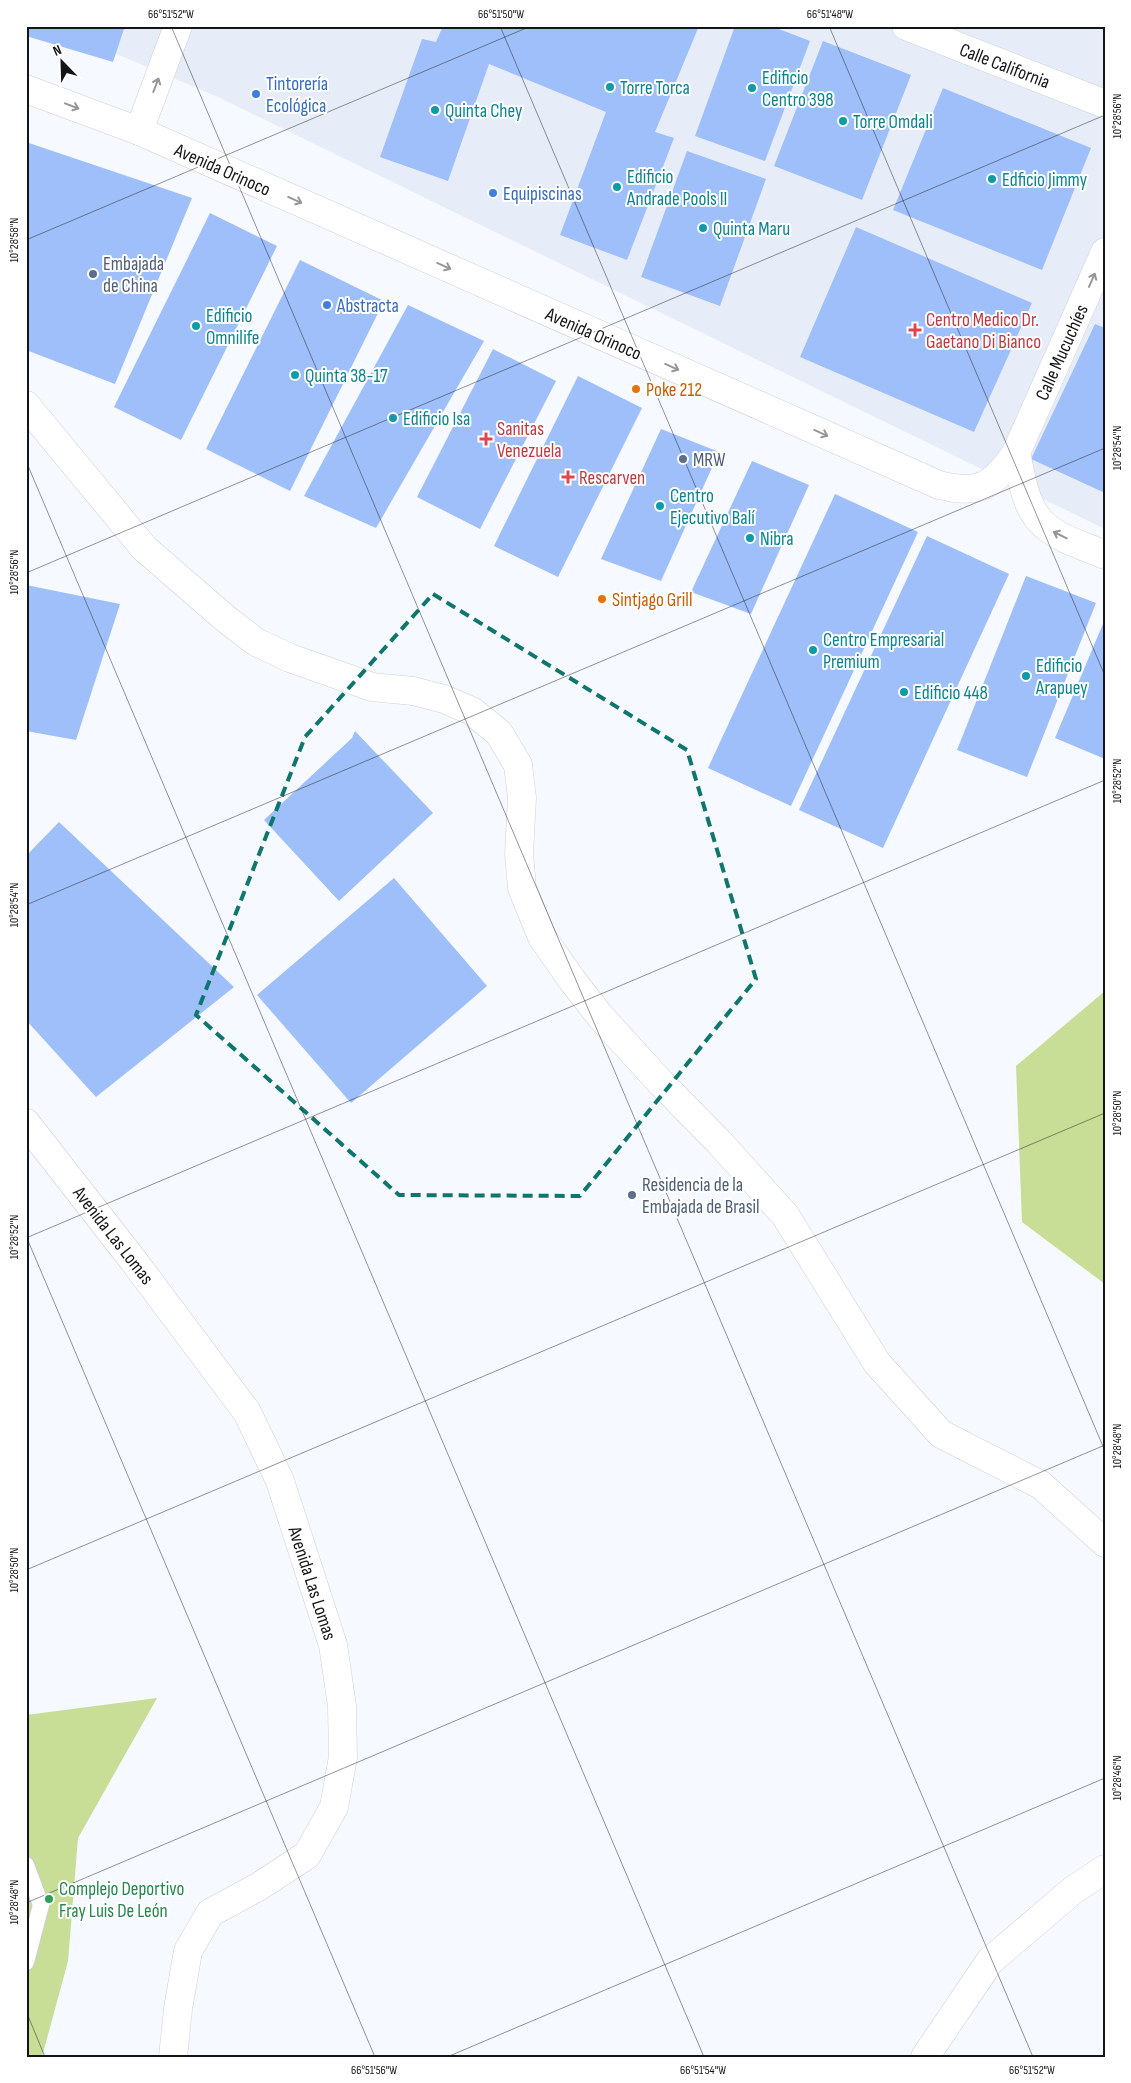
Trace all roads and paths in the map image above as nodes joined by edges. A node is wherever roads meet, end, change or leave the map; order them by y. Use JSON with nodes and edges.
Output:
{"nodes":[{"id":1,"x":178,"y":26,"type":"edge"},
{"id":2,"x":906,"y":26,"type":"edge"},
{"id":3,"x":26,"y":89,"type":"edge"},
{"id":4,"x":1105,"y":104,"type":"edge"},
{"id":5,"x":139,"y":131,"type":"junction"},
{"id":6,"x":1105,"y":252,"type":"edge"},
{"id":7,"x":26,"y":405,"type":"edge"},
{"id":8,"x":1016,"y":453,"type":"junction"},
{"id":9,"x":1105,"y":556,"type":"edge"},
{"id":10,"x":26,"y":1123,"type":"edge"},
{"id":11,"x":1105,"y":1543,"type":"edge"},
{"id":12,"x":26,"y":1865,"type":"edge"},
{"id":13,"x":1105,"y":1869,"type":"edge"},
{"id":14,"x":26,"y":1962,"type":"edge"},
{"id":15,"x":173,"y":2057,"type":"edge"},
{"id":16,"x":925,"y":2057,"type":"edge"}],
"edges":[{"from":5,"to":1,"type":"street","one_way":true},
{"from":2,"to":4,"type":"street","name":"Calle California"},
{"from":3,"to":5,"type":"street","name":"Avenida Orinoco","one_way":true},
{"from":5,"to":8,"type":"street","name":"Avenida Orinoco","one_way":true},
{"from":8,"to":6,"type":"street","name":"Calle Mucuchíes","one_way":true},
{"from":7,"to":11,"type":"street"},
{"from":9,"to":8,"type":"street","one_way":true},
{"from":10,"to":15,"type":"street","name":"Avenida Las Lomas"},
{"from":12,"to":14,"type":"lane"},
{"from":13,"to":16,"type":"street"}]}
